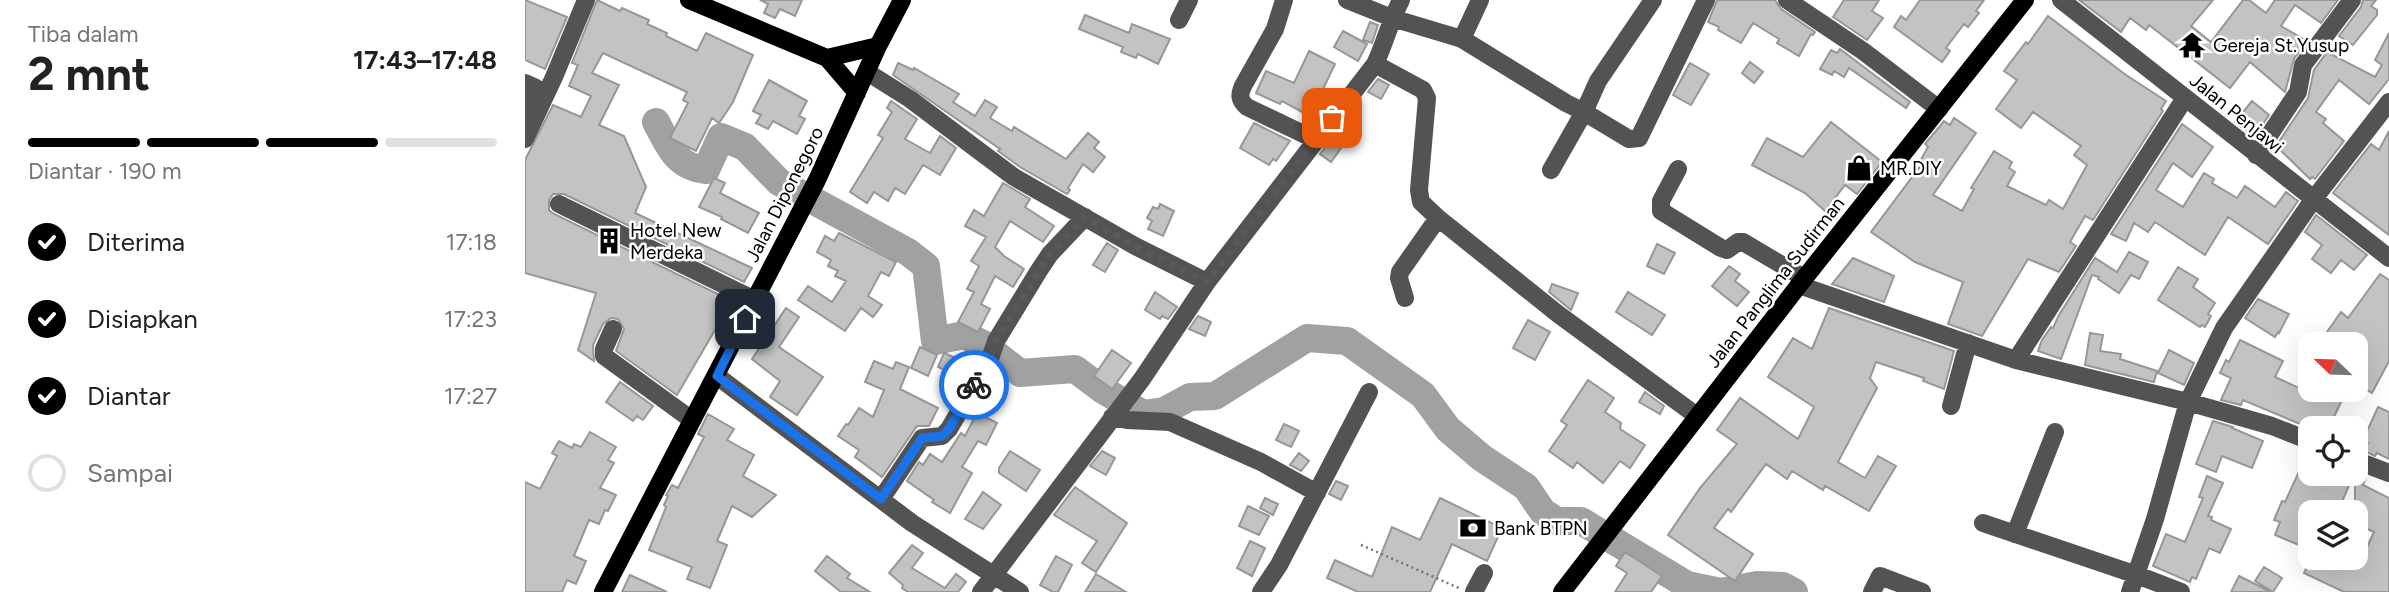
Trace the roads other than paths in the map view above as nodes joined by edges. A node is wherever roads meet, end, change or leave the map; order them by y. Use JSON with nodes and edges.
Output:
{"nodes":[{"id":1,"x":586,"y":0,"type":"edge"},
{"id":2,"x":689,"y":0,"type":"edge"},
{"id":3,"x":902,"y":0,"type":"edge"},
{"id":4,"x":1189,"y":0,"type":"edge"},
{"id":5,"x":1284,"y":0,"type":"edge"},
{"id":6,"x":1347,"y":0,"type":"edge"},
{"id":7,"x":1401,"y":0,"type":"edge"},
{"id":8,"x":1480,"y":0,"type":"edge"},
{"id":9,"x":1653,"y":0,"type":"edge"},
{"id":10,"x":1706,"y":0,"type":"edge"},
{"id":11,"x":1787,"y":0,"type":"edge"},
{"id":12,"x":2025,"y":0,"type":"edge"},
{"id":13,"x":2061,"y":0,"type":"edge"},
{"id":14,"x":2352,"y":0,"type":"edge"},
{"id":15,"x":1392,"y":18,"type":"junction"},
{"id":16,"x":1179,"y":20,"type":"dead end"},
{"id":17,"x":1462,"y":39,"type":"junction"},
{"id":18,"x":878,"y":46,"type":"junction"},
{"id":19,"x":827,"y":58,"type":"junction"},
{"id":20,"x":1375,"y":64,"type":"junction"},
{"id":21,"x":867,"y":72,"type":"junction"},
{"id":22,"x":525,"y":83,"type":"edge"},
{"id":23,"x":857,"y":93,"type":"junction"},
{"id":24,"x":2185,"y":98,"type":"junction"},
{"id":25,"x":2389,"y":102,"type":"edge"},
{"id":26,"x":1938,"y":109,"type":"junction"},
{"id":27,"x":525,"y":112,"type":"edge"},
{"id":28,"x":1584,"y":112,"type":"junction"},
{"id":29,"x":525,"y":139,"type":"edge"},
{"id":30,"x":1316,"y":140,"type":"junction"},
{"id":31,"x":2256,"y":155,"type":"junction"},
{"id":32,"x":1678,"y":169,"type":"dead end"},
{"id":33,"x":1551,"y":170,"type":"dead end"},
{"id":34,"x":2313,"y":200,"type":"junction"},
{"id":35,"x":559,"y":204,"type":"dead end"},
{"id":36,"x":1085,"y":217,"type":"junction"},
{"id":37,"x":1438,"y":218,"type":"junction"},
{"id":38,"x":2389,"y":258,"type":"edge"},
{"id":39,"x":1207,"y":282,"type":"junction"},
{"id":40,"x":1801,"y":282,"type":"junction"},
{"id":41,"x":1405,"y":298,"type":"dead end"},
{"id":42,"x":755,"y":300,"type":"junction"},
{"id":43,"x":613,"y":329,"type":"dead end"},
{"id":44,"x":1968,"y":343,"type":"junction"},
{"id":45,"x":2016,"y":359,"type":"junction"},
{"id":46,"x":717,"y":376,"type":"junction"},
{"id":47,"x":1369,"y":392,"type":"dead end"},
{"id":48,"x":2187,"y":401,"type":"junction"},
{"id":49,"x":1951,"y":406,"type":"dead end"},
{"id":50,"x":1116,"y":411,"type":"junction"},
{"id":51,"x":1697,"y":416,"type":"junction"},
{"id":52,"x":692,"y":420,"type":"junction"},
{"id":53,"x":2055,"y":432,"type":"dead end"},
{"id":54,"x":2298,"y":436,"type":"edge"},
{"id":55,"x":2368,"y":465,"type":"edge"},
{"id":56,"x":2389,"y":474,"type":"edge"},
{"id":57,"x":1317,"y":493,"type":"junction"},
{"id":58,"x":881,"y":499,"type":"junction"},
{"id":59,"x":1983,"y":523,"type":"dead end"},
{"id":60,"x":2015,"y":534,"type":"junction"},
{"id":61,"x":1484,"y":573,"type":"dead end"},
{"id":62,"x":994,"y":575,"type":"junction"},
{"id":63,"x":2137,"y":575,"type":"junction"},
{"id":64,"x":603,"y":592,"type":"edge"},
{"id":65,"x":981,"y":592,"type":"edge"},
{"id":66,"x":1020,"y":592,"type":"edge"},
{"id":67,"x":1261,"y":592,"type":"edge"},
{"id":68,"x":1474,"y":592,"type":"edge"},
{"id":69,"x":1562,"y":592,"type":"edge"},
{"id":70,"x":1872,"y":592,"type":"edge"},
{"id":71,"x":1922,"y":592,"type":"edge"},
{"id":72,"x":2130,"y":592,"type":"edge"},
{"id":73,"x":2181,"y":592,"type":"edge"}],
"edges":[{"from":1,"to":29,"type":"street"},
{"from":2,"to":19,"type":"main road"},
{"from":3,"to":18,"type":"main road","name":"Jalan Diponegoro"},
{"from":4,"to":16,"type":"street"},
{"from":5,"to":30,"type":"street"},
{"from":6,"to":15,"type":"street"},
{"from":7,"to":15,"type":"street"},
{"from":8,"to":17,"type":"street"},
{"from":9,"to":28,"type":"street"},
{"from":10,"to":28,"type":"street"},
{"from":11,"to":26,"type":"street"},
{"from":12,"to":26,"type":"main road","name":"Jalan Panglima Sudirman"},
{"from":13,"to":24,"type":"street","name":"Jalan Penjawi"},
{"from":14,"to":31,"type":"street"},
{"from":15,"to":17,"type":"street"},
{"from":15,"to":20,"type":"street"},
{"from":17,"to":28,"type":"street"},
{"from":18,"to":19,"type":"main road"},
{"from":18,"to":21,"type":"main road","name":"Jalan Diponegoro"},
{"from":19,"to":23,"type":"main road"},
{"from":20,"to":30,"type":"street"},
{"from":20,"to":37,"type":"street"},
{"from":21,"to":23,"type":"main road","name":"Jalan Diponegoro"},
{"from":21,"to":36,"type":"street"},
{"from":22,"to":27,"type":"street"},
{"from":23,"to":42,"type":"main road","name":"Jalan Diponegoro"},
{"from":24,"to":31,"type":"street","name":"Jalan Penjawi"},
{"from":24,"to":45,"type":"street"},
{"from":25,"to":34,"type":"street"},
{"from":26,"to":40,"type":"main road","name":"Jalan Panglima Sudirman"},
{"from":28,"to":33,"type":"street"},
{"from":30,"to":39,"type":"street"},
{"from":31,"to":34,"type":"street","name":"Jalan Penjawi"},
{"from":32,"to":40,"type":"street"},
{"from":34,"to":38,"type":"street","name":"Jalan Penjawi"},
{"from":34,"to":48,"type":"street"},
{"from":35,"to":42,"type":"street"},
{"from":36,"to":39,"type":"street"},
{"from":36,"to":58,"type":"street"},
{"from":37,"to":41,"type":"street"},
{"from":37,"to":51,"type":"street"},
{"from":39,"to":50,"type":"street"},
{"from":40,"to":44,"type":"street"},
{"from":40,"to":51,"type":"main road","name":"Jalan Panglima Sudirman"},
{"from":42,"to":46,"type":"main road","name":"Jalan Diponegoro"},
{"from":43,"to":52,"type":"street"},
{"from":44,"to":45,"type":"street"},
{"from":44,"to":49,"type":"street"},
{"from":45,"to":48,"type":"street"},
{"from":46,"to":52,"type":"main road","name":"Jalan Diponegoro"},
{"from":46,"to":58,"type":"street"},
{"from":47,"to":57,"type":"street"},
{"from":48,"to":54,"type":"street"},
{"from":48,"to":63,"type":"street"},
{"from":50,"to":57,"type":"street"},
{"from":50,"to":62,"type":"street"},
{"from":51,"to":69,"type":"main road","name":"Jalan Panglima Sudirman"},
{"from":52,"to":64,"type":"main road","name":"Jalan Diponegoro"},
{"from":53,"to":60,"type":"street"},
{"from":55,"to":56,"type":"street"},
{"from":57,"to":67,"type":"street"},
{"from":58,"to":62,"type":"street"},
{"from":59,"to":60,"type":"street"},
{"from":60,"to":63,"type":"street"},
{"from":61,"to":68,"type":"street"},
{"from":62,"to":65,"type":"street"},
{"from":62,"to":66,"type":"street"},
{"from":63,"to":72,"type":"street"},
{"from":63,"to":73,"type":"street"},
{"from":70,"to":71,"type":"street"}]}
